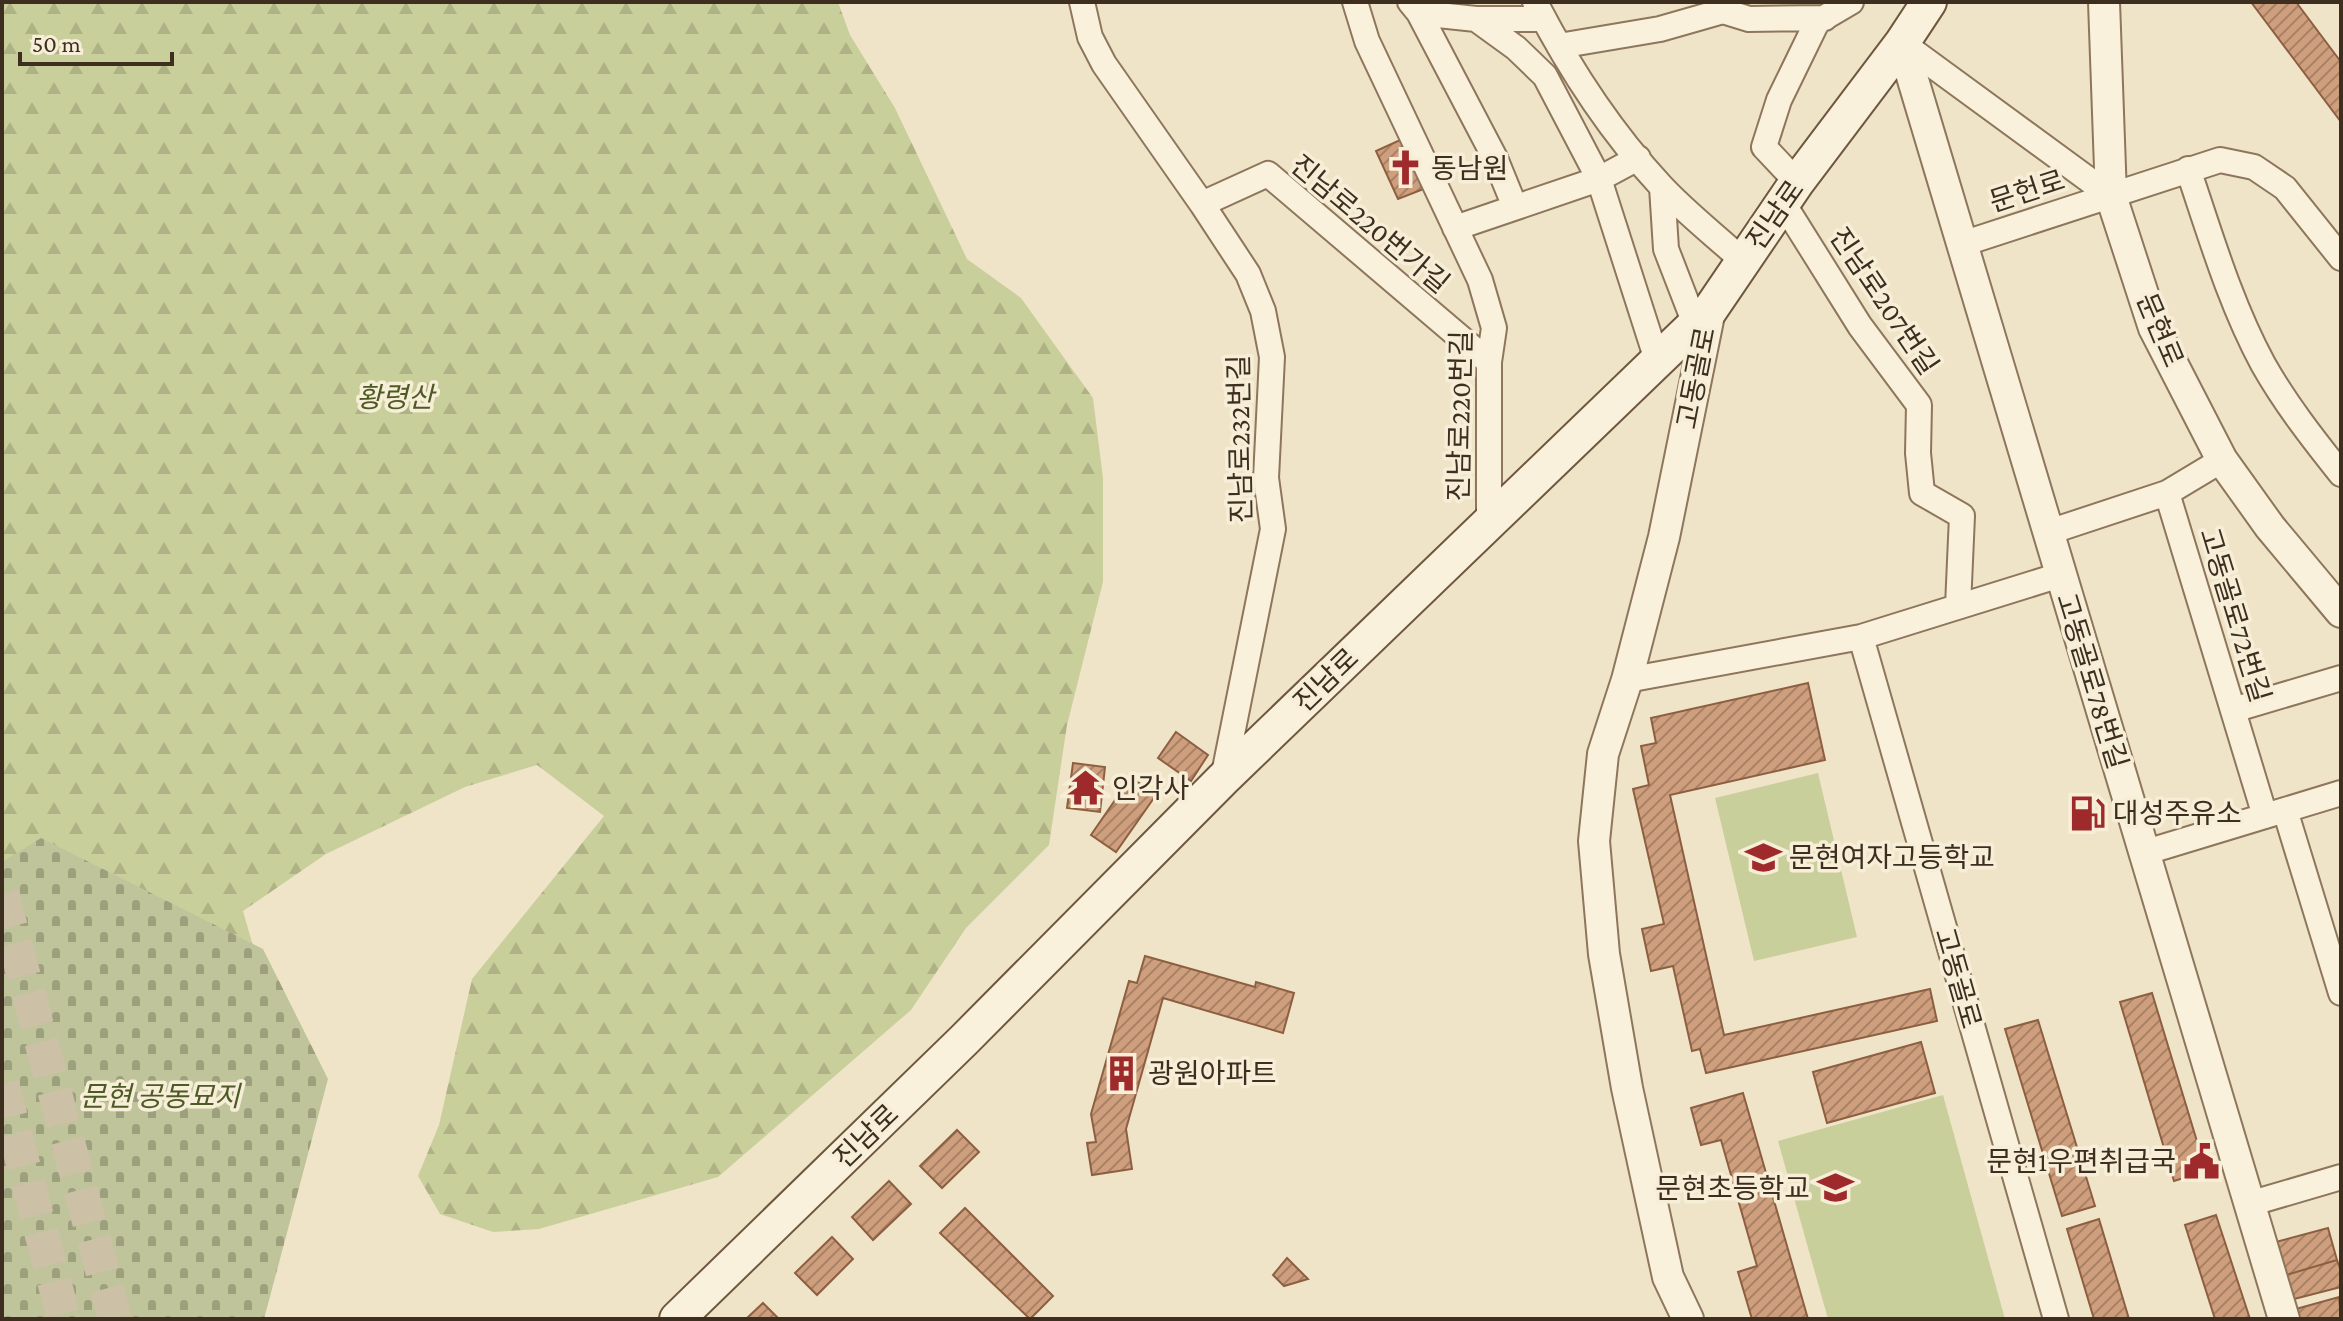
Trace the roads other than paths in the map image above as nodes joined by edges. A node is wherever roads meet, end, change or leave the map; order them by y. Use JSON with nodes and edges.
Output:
{"nodes":[{"id":1,"x":1082,"y":2,"type":"edge"},
{"id":2,"x":1355,"y":2,"type":"edge"},
{"id":3,"x":1851,"y":2,"type":"edge"},
{"id":4,"x":1929,"y":2,"type":"edge"},
{"id":5,"x":2104,"y":2,"type":"edge"},
{"id":6,"x":1415,"y":7,"type":"edge"},
{"id":7,"x":1479,"y":10,"type":"edge"},
{"id":8,"x":1539,"y":10,"type":"edge"},
{"id":9,"x":1825,"y":18,"type":"junction"},
{"id":10,"x":1902,"y":43,"type":"junction"},
{"id":11,"x":1559,"y":46,"type":"junction"},
{"id":12,"x":1638,"y":158,"type":"junction"},
{"id":13,"x":2188,"y":169,"type":"junction"},
{"id":14,"x":1599,"y":179,"type":"junction"},
{"id":15,"x":1662,"y":187,"type":"junction"},
{"id":16,"x":1790,"y":193,"type":"junction"},
{"id":17,"x":2111,"y":196,"type":"junction"},
{"id":18,"x":1202,"y":204,"type":"junction"},
{"id":19,"x":1515,"y":207,"type":"junction"},
{"id":20,"x":1455,"y":228,"type":"junction"},
{"id":21,"x":1962,"y":244,"type":"junction"},
{"id":22,"x":2341,"y":258,"type":"edge"},
{"id":23,"x":1743,"y":261,"type":"junction"},
{"id":24,"x":1702,"y":317,"type":"junction"},
{"id":25,"x":1657,"y":360,"type":"junction"},
{"id":26,"x":1489,"y":362,"type":"junction"},
{"id":27,"x":2222,"y":460,"type":"junction"},
{"id":28,"x":2341,"y":474,"type":"edge"},
{"id":29,"x":2167,"y":493,"type":"junction"},
{"id":30,"x":1489,"y":523,"type":"junction"},
{"id":31,"x":2047,"y":530,"type":"junction"},
{"id":32,"x":2060,"y":575,"type":"junction"},
{"id":33,"x":2336,"y":596,"type":"edge"},
{"id":34,"x":1958,"y":606,"type":"junction"},
{"id":35,"x":1861,"y":637,"type":"junction"},
{"id":36,"x":2341,"y":678,"type":"edge"},
{"id":37,"x":1627,"y":680,"type":"junction"},
{"id":38,"x":2233,"y":710,"type":"junction"},
{"id":39,"x":1223,"y":779,"type":"junction"},
{"id":40,"x":2341,"y":793,"type":"edge"},
{"id":41,"x":2275,"y":813,"type":"junction"},
{"id":42,"x":2143,"y":853,"type":"junction"},
{"id":43,"x":2331,"y":922,"type":"edge"},
{"id":44,"x":2341,"y":993,"type":"edge"},
{"id":45,"x":2341,"y":1177,"type":"edge"},
{"id":46,"x":2249,"y":1204,"type":"junction"},
{"id":47,"x":677,"y":1319,"type":"edge"},
{"id":48,"x":1688,"y":1319,"type":"edge"},
{"id":49,"x":2056,"y":1319,"type":"edge"},
{"id":50,"x":2284,"y":1319,"type":"edge"}],
"edges":[{"from":1,"to":18,"type":"street","name":"진남로232번길"},
{"from":2,"to":20,"type":"street","name":"진남로220번길"},
{"from":3,"to":9,"type":"street"},
{"from":4,"to":10,"type":"main road","name":"진남로"},
{"from":5,"to":17,"type":"street","name":"문현로"},
{"from":6,"to":7,"type":"street"},
{"from":6,"to":19,"type":"street"},
{"from":7,"to":8,"type":"street"},
{"from":7,"to":14,"type":"street"},
{"from":8,"to":11,"type":"street"},
{"from":9,"to":11,"type":"street"},
{"from":9,"to":16,"type":"street"},
{"from":10,"to":16,"type":"main road","name":"진남로"},
{"from":10,"to":17,"type":"street"},
{"from":10,"to":21,"type":"street","name":"고동골로78번길"},
{"from":11,"to":12,"type":"street"},
{"from":12,"to":14,"type":"street"},
{"from":12,"to":15,"type":"street"},
{"from":13,"to":17,"type":"street","name":"문헌로"},
{"from":13,"to":22,"type":"street","name":"문헌로"},
{"from":13,"to":28,"type":"street"},
{"from":14,"to":19,"type":"street"},
{"from":14,"to":25,"type":"street"},
{"from":15,"to":23,"type":"street"},
{"from":15,"to":24,"type":"street"},
{"from":16,"to":23,"type":"main road","name":"진남로"},
{"from":16,"to":34,"type":"street","name":"진남로207번길"},
{"from":17,"to":21,"type":"street","name":"문헌로"},
{"from":17,"to":27,"type":"street","name":"문현로"},
{"from":18,"to":26,"type":"street","name":"진남로220번가길"},
{"from":18,"to":39,"type":"street","name":"진남로232번길"},
{"from":19,"to":20,"type":"street"},
{"from":20,"to":26,"type":"street","name":"진남로220번길"},
{"from":21,"to":31,"type":"street","name":"고동골로78번길"},
{"from":23,"to":24,"type":"main road","name":"진남로"},
{"from":24,"to":25,"type":"main road","name":"진남로"},
{"from":24,"to":37,"type":"street","name":"고동골로"},
{"from":25,"to":30,"type":"main road","name":"진남로"},
{"from":26,"to":30,"type":"street","name":"진남로220번길"},
{"from":27,"to":29,"type":"street"},
{"from":27,"to":33,"type":"street","name":"문현로"},
{"from":29,"to":31,"type":"street"},
{"from":29,"to":38,"type":"street","name":"고동골로72번길"},
{"from":30,"to":39,"type":"main road","name":"진남로"},
{"from":31,"to":32,"type":"street","name":"고동골로78번길"},
{"from":32,"to":34,"type":"street"},
{"from":32,"to":42,"type":"street","name":"고동골로78번길"},
{"from":34,"to":35,"type":"street"},
{"from":35,"to":37,"type":"street"},
{"from":35,"to":49,"type":"street","name":"고동골로"},
{"from":36,"to":38,"type":"street"},
{"from":37,"to":48,"type":"street","name":"고동골로"},
{"from":38,"to":41,"type":"street","name":"고동골로72번길"},
{"from":39,"to":47,"type":"main road","name":"진남로"},
{"from":40,"to":41,"type":"street"},
{"from":41,"to":42,"type":"street"},
{"from":41,"to":43,"type":"street","name":"고동골로72번길"},
{"from":42,"to":46,"type":"street","name":"고동골로78번길"},
{"from":43,"to":44,"type":"street","name":"고동골로72번길"},
{"from":45,"to":46,"type":"street"},
{"from":46,"to":50,"type":"street","name":"고동골로78번길"}]}
